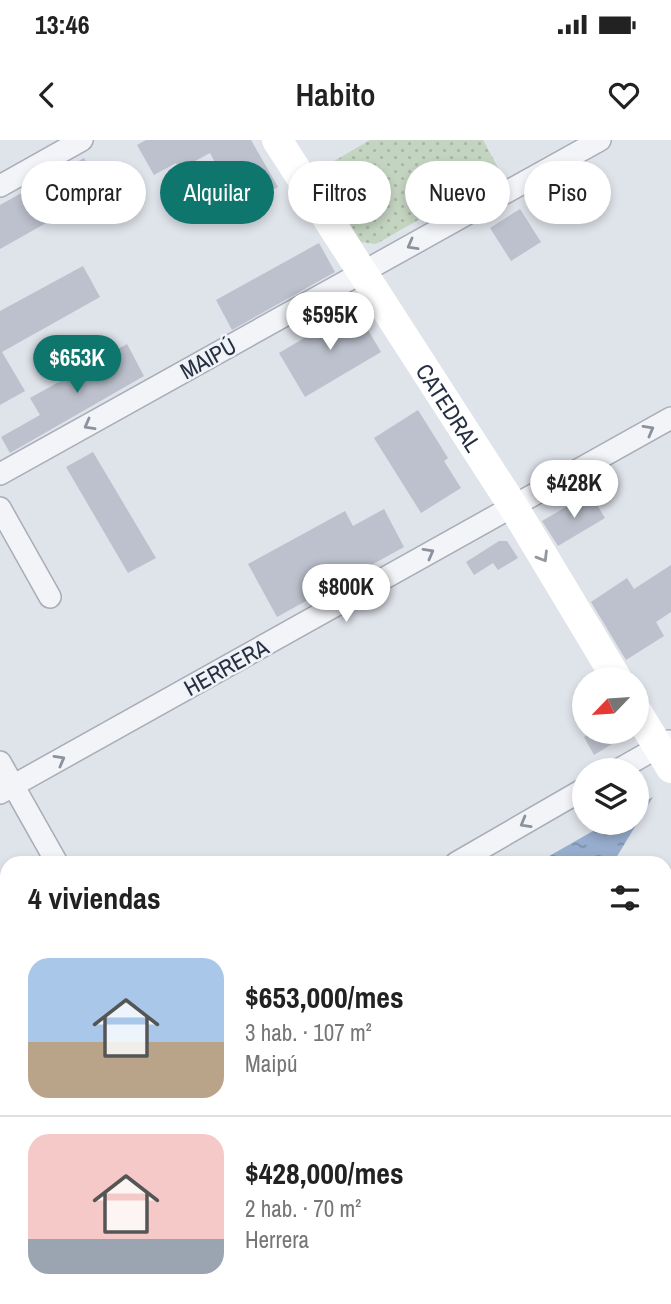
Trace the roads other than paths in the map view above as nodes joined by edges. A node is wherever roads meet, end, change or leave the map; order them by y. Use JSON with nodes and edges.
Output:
{"nodes":[{"id":1,"x":82,"y":140,"type":"edge"},
{"id":2,"x":277,"y":140,"type":"edge"},
{"id":3,"x":600,"y":140,"type":"edge"},
{"id":4,"x":0,"y":186,"type":"edge"},
{"id":5,"x":362,"y":272,"type":"junction"},
{"id":6,"x":671,"y":418,"type":"edge"},
{"id":7,"x":0,"y":474,"type":"edge"},
{"id":8,"x":513,"y":506,"type":"junction"},
{"id":9,"x":0,"y":508,"type":"edge"},
{"id":10,"x":50,"y":597,"type":"dead end"},
{"id":11,"x":610,"y":667,"type":"edge"},
{"id":12,"x":649,"y":728,"type":"edge"},
{"id":13,"x":667,"y":751,"type":"edge"},
{"id":14,"x":649,"y":758,"type":"edge"},
{"id":15,"x":0,"y":762,"type":"edge"},
{"id":16,"x":7,"y":789,"type":"edge"},
{"id":17,"x":572,"y":796,"type":"edge"},
{"id":18,"x":52,"y":856,"type":"edge"},
{"id":19,"x":468,"y":856,"type":"edge"}],
"edges":[{"from":1,"to":4,"type":"street"},
{"from":2,"to":5,"type":"main road","name":"CATEDRAL"},
{"from":3,"to":5,"type":"street","name":"MAIPÚ","one_way":true},
{"from":5,"to":7,"type":"street","name":"MAIPÚ","one_way":true},
{"from":5,"to":8,"type":"main road","name":"CATEDRAL"},
{"from":8,"to":6,"type":"street","name":"HERRERA","one_way":true},
{"from":8,"to":11,"type":"main road","name":"CATEDRAL","one_way":true},
{"from":16,"to":8,"type":"street","name":"HERRERA","one_way":true},
{"from":9,"to":10,"type":"street"},
{"from":12,"to":13,"type":"main road"},
{"from":13,"to":14,"type":"street"},
{"from":15,"to":16,"type":"street"},
{"from":16,"to":18,"type":"street"},
{"from":17,"to":19,"type":"street","one_way":true}]}
